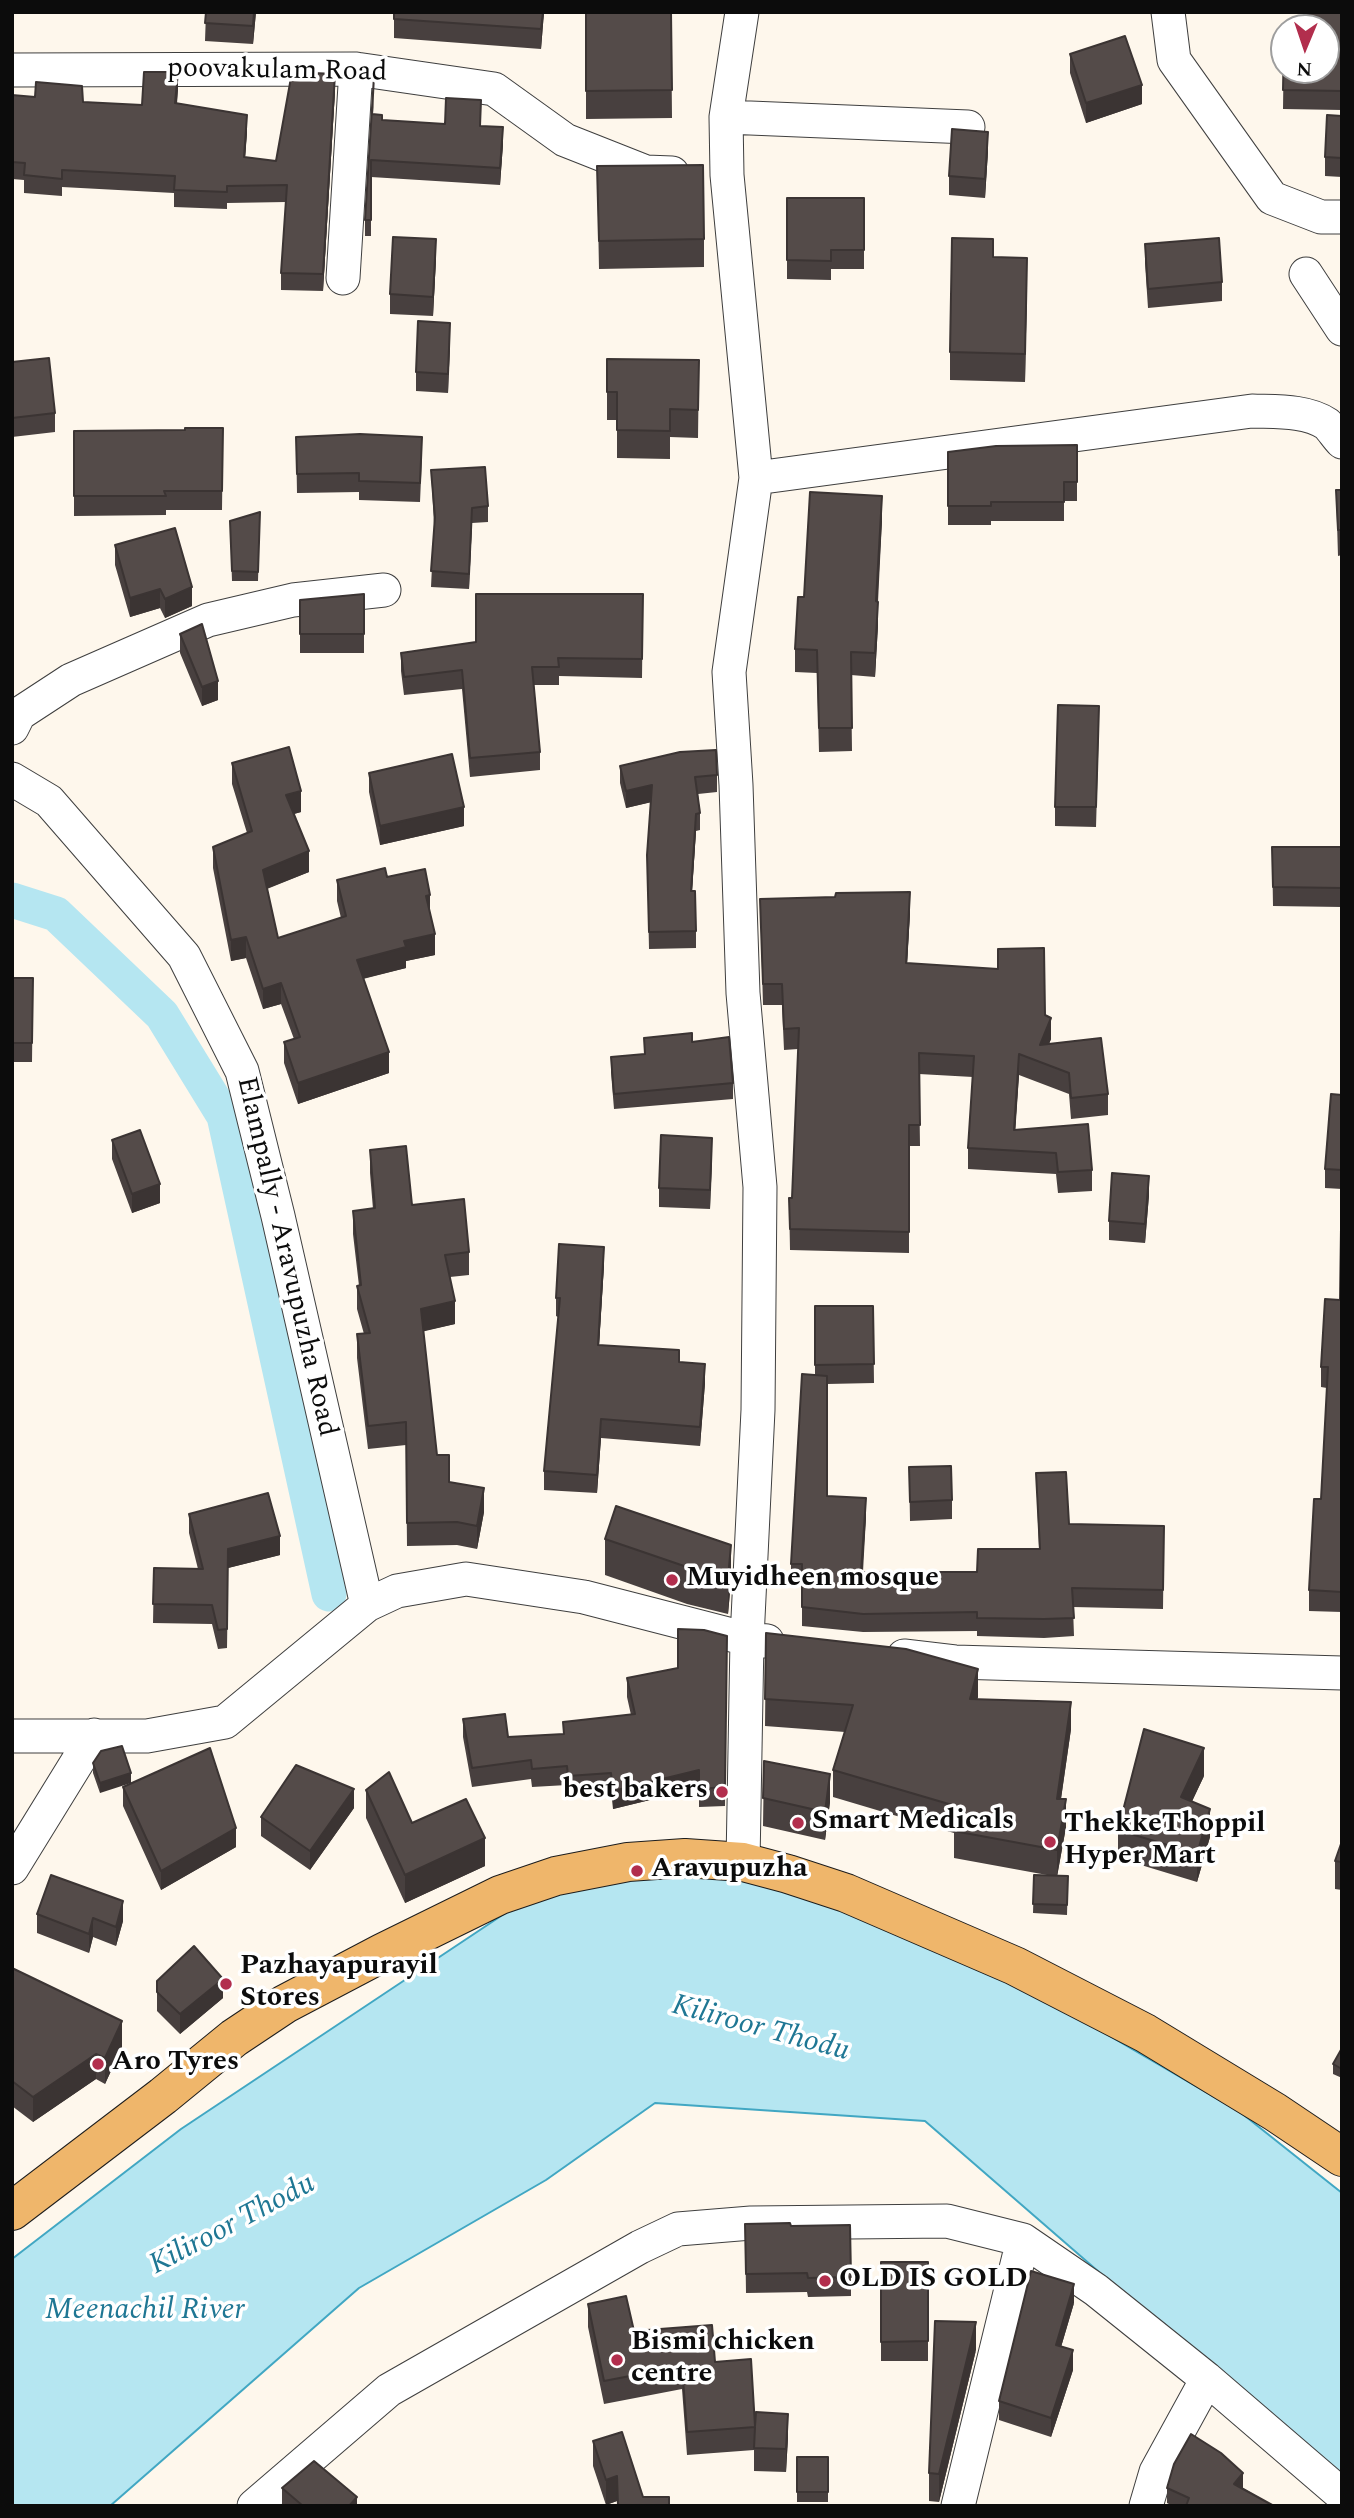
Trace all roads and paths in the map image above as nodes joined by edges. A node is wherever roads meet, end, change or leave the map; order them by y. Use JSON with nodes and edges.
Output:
{"nodes":[{"id":1,"x":742,"y":12,"type":"edge"},
{"id":2,"x":1168,"y":12,"type":"edge"},
{"id":3,"x":356,"y":69,"type":"junction"},
{"id":4,"x":12,"y":70,"type":"edge"},
{"id":5,"x":726,"y":117,"type":"junction"},
{"id":6,"x":968,"y":128,"type":"edge"},
{"id":7,"x":727,"y":175,"type":"junction"},
{"id":8,"x":1342,"y":217,"type":"edge"},
{"id":9,"x":1306,"y":274,"type":"dead end"},
{"id":10,"x":343,"y":278,"type":"dead end"},
{"id":11,"x":1342,"y":328,"type":"edge"},
{"id":12,"x":1342,"y":442,"type":"edge"},
{"id":13,"x":756,"y":478,"type":"junction"},
{"id":14,"x":384,"y":590,"type":"dead end"},
{"id":15,"x":12,"y":728,"type":"edge"},
{"id":16,"x":12,"y":779,"type":"edge"},
{"id":17,"x":367,"y":1605,"type":"junction"},
{"id":18,"x":747,"y":1639,"type":"junction"},
{"id":19,"x":802,"y":1645,"type":"edge"},
{"id":20,"x":872,"y":1653,"type":"edge"},
{"id":21,"x":1342,"y":1673,"type":"edge"},
{"id":22,"x":94,"y":1735,"type":"junction"},
{"id":23,"x":12,"y":1736,"type":"edge"},
{"id":24,"x":743,"y":1862,"type":"junction"},
{"id":25,"x":12,"y":1868,"type":"edge"},
{"id":26,"x":1342,"y":2157,"type":"edge"},
{"id":27,"x":12,"y":2211,"type":"edge"},
{"id":28,"x":1023,"y":2240,"type":"junction"},
{"id":29,"x":1207,"y":2379,"type":"junction"},
{"id":30,"x":1342,"y":2495,"type":"edge"},
{"id":31,"x":254,"y":2506,"type":"edge"},
{"id":32,"x":958,"y":2506,"type":"edge"},
{"id":33,"x":1146,"y":2506,"type":"edge"}],
"edges":[{"from":1,"to":5,"type":"street"},
{"from":2,"to":8,"type":"street"},
{"from":3,"to":4,"type":"street","name":"poovakulam Road"},
{"from":3,"to":7,"type":"street","name":"poovakulam Road"},
{"from":3,"to":10,"type":"street"},
{"from":5,"to":6,"type":"street"},
{"from":5,"to":7,"type":"street"},
{"from":7,"to":13,"type":"street"},
{"from":9,"to":11,"type":"street"},
{"from":12,"to":13,"type":"street"},
{"from":13,"to":18,"type":"street"},
{"from":14,"to":15,"type":"street"},
{"from":16,"to":17,"type":"street","name":"Elampally - Aravupuzha Road"},
{"from":17,"to":18,"type":"street"},
{"from":17,"to":22,"type":"street"},
{"from":18,"to":19,"type":"street"},
{"from":18,"to":24,"type":"street"},
{"from":20,"to":21,"type":"street"},
{"from":22,"to":23,"type":"street"},
{"from":22,"to":25,"type":"street"},
{"from":24,"to":26,"type":"main road"},
{"from":24,"to":27,"type":"main road"},
{"from":28,"to":29,"type":"street"},
{"from":28,"to":31,"type":"street"},
{"from":28,"to":32,"type":"street"},
{"from":29,"to":30,"type":"street"},
{"from":29,"to":33,"type":"street"}]}
